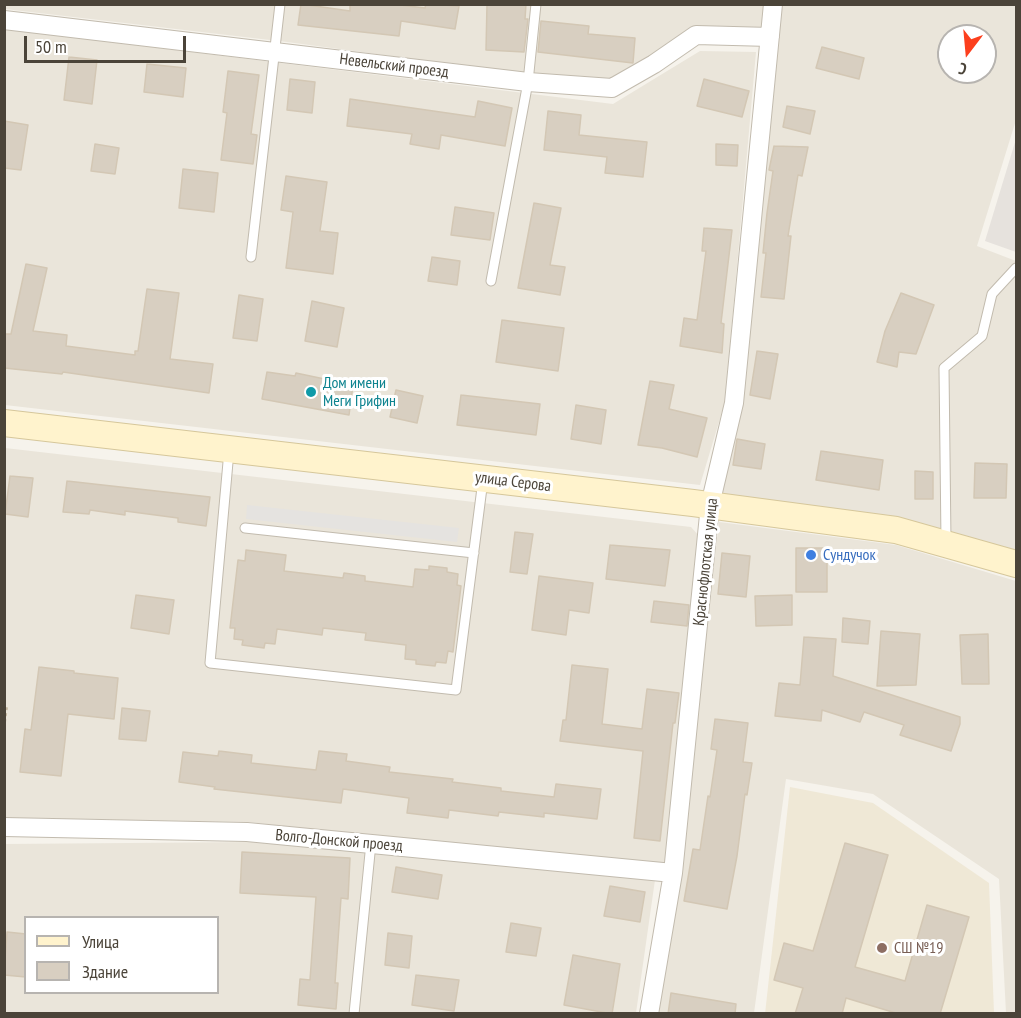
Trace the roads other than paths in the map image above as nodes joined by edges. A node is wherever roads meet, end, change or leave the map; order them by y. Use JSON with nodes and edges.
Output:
{"nodes":[{"id":1,"x":280,"y":4,"type":"edge"},
{"id":2,"x":536,"y":4,"type":"edge"},
{"id":3,"x":773,"y":4,"type":"edge"},
{"id":4,"x":4,"y":20,"type":"edge"},
{"id":5,"x":770,"y":38,"type":"junction"},
{"id":6,"x":275,"y":51,"type":"junction"},
{"id":7,"x":528,"y":82,"type":"junction"},
{"id":8,"x":251,"y":257,"type":"dead end"},
{"id":9,"x":1017,"y":268,"type":"edge"},
{"id":10,"x":491,"y":280,"type":"dead end"},
{"id":11,"x":4,"y":423,"type":"edge"},
{"id":12,"x":230,"y":449,"type":"junction"},
{"id":13,"x":483,"y":478,"type":"junction"},
{"id":14,"x":710,"y":505,"type":"junction"},
{"id":15,"x":245,"y":528,"type":"dead end"},
{"id":16,"x":946,"y":544,"type":"junction"},
{"id":17,"x":474,"y":553,"type":"junction"},
{"id":18,"x":1017,"y":564,"type":"edge"},
{"id":19,"x":4,"y":828,"type":"edge"},
{"id":20,"x":371,"y":843,"type":"junction"},
{"id":21,"x":673,"y":873,"type":"junction"},
{"id":22,"x":354,"y":1014,"type":"edge"},
{"id":23,"x":649,"y":1014,"type":"edge"}],
"edges":[{"from":1,"to":6,"type":"lane"},
{"from":2,"to":7,"type":"lane"},
{"from":3,"to":5,"type":"street","name":"Краснофлотская улица"},
{"from":4,"to":6,"type":"street","name":"Невельский проезд"},
{"from":5,"to":7,"type":"street","name":"Невельский проезд"},
{"from":5,"to":14,"type":"street","name":"Краснофлотская улица"},
{"from":6,"to":7,"type":"street","name":"Невельский проезд"},
{"from":6,"to":8,"type":"lane"},
{"from":7,"to":10,"type":"lane"},
{"from":9,"to":16,"type":"lane"},
{"from":11,"to":12,"type":"main road","name":"улица Серова"},
{"from":12,"to":13,"type":"main road","name":"улица Серова"},
{"from":12,"to":17,"type":"lane"},
{"from":13,"to":14,"type":"main road","name":"улица Серова"},
{"from":13,"to":17,"type":"lane"},
{"from":14,"to":16,"type":"main road","name":"улица Серова"},
{"from":14,"to":21,"type":"street","name":"Краснофлотская улица"},
{"from":15,"to":17,"type":"lane"},
{"from":16,"to":18,"type":"main road","name":"улица Серова"},
{"from":19,"to":20,"type":"street","name":"Волго-Донской проезд"},
{"from":20,"to":21,"type":"street","name":"Волго-Донской проезд"},
{"from":20,"to":22,"type":"lane"},
{"from":21,"to":23,"type":"street","name":"Краснофлотская улица"}]}
